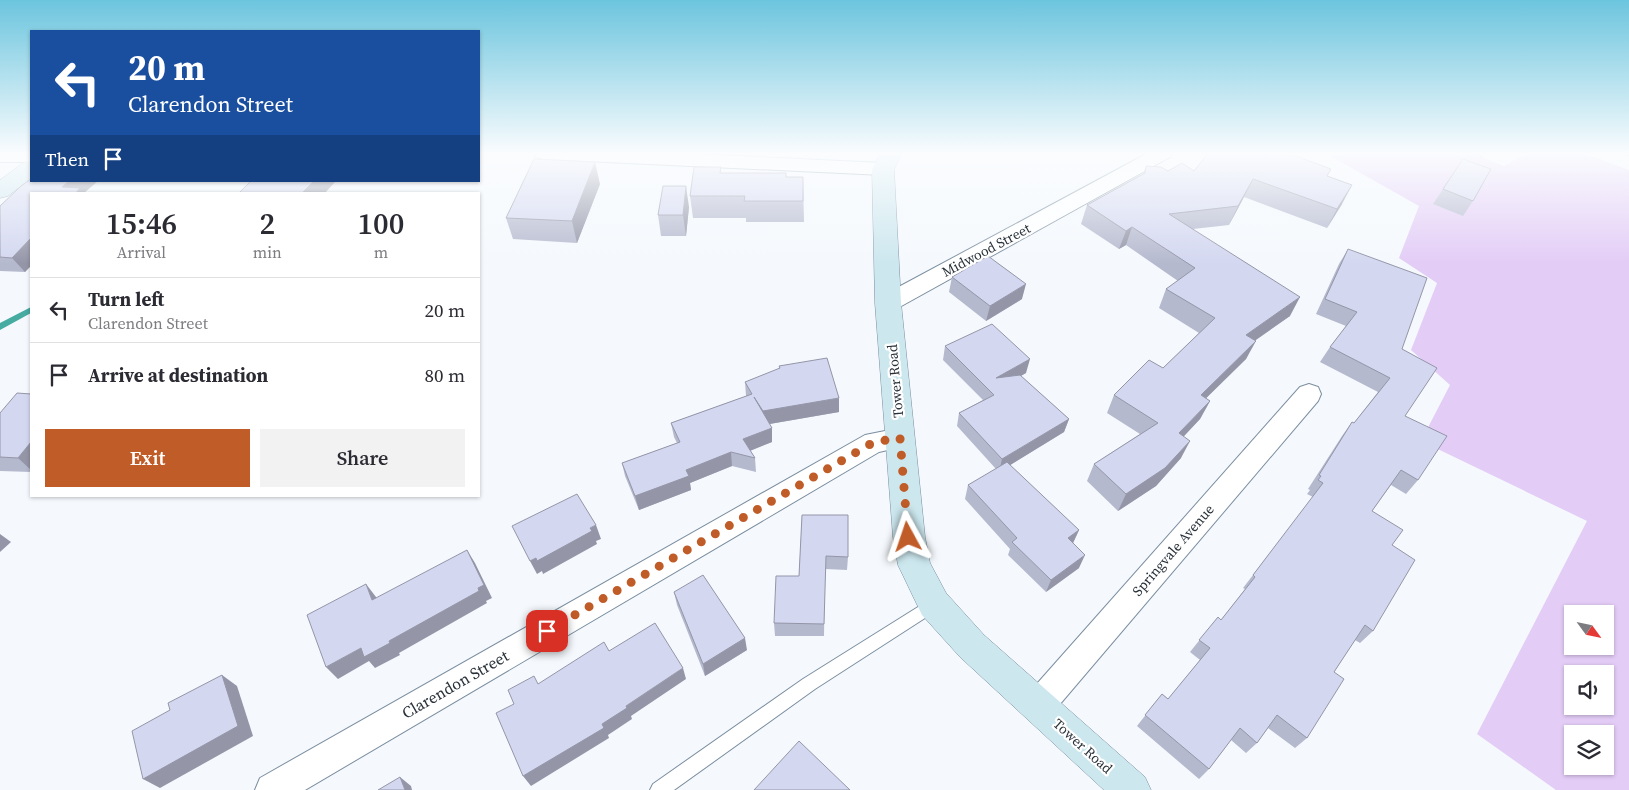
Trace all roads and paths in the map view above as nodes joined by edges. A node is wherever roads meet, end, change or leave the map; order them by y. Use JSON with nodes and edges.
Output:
{"nodes":[{"id":1,"x":885,"y":190,"type":"edge"},
{"id":2,"x":1091,"y":190,"type":"edge"},
{"id":3,"x":887,"y":294,"type":"junction"},
{"id":4,"x":1309,"y":394,"type":"dead end"},
{"id":5,"x":900,"y":438,"type":"junction"},
{"id":6,"x":934,"y":604,"type":"junction"},
{"id":7,"x":1038,"y":706,"type":"junction"},
{"id":8,"x":272,"y":790,"type":"edge"},
{"id":9,"x":659,"y":790,"type":"edge"},
{"id":10,"x":1132,"y":790,"type":"edge"}],
"edges":[{"from":1,"to":3,"type":"street","name":"Tower Road"},
{"from":2,"to":3,"type":"street","name":"Midwood Street"},
{"from":3,"to":5,"type":"street","name":"Tower Road"},
{"from":4,"to":7,"type":"street","name":"Springvale Avenue"},
{"from":5,"to":6,"type":"street","name":"Tower Road"},
{"from":5,"to":8,"type":"street","name":"Clarendon Street"},
{"from":6,"to":7,"type":"street","name":"Tower Road"},
{"from":6,"to":9,"type":"lane"},
{"from":7,"to":10,"type":"street","name":"Tower Road"}]}
